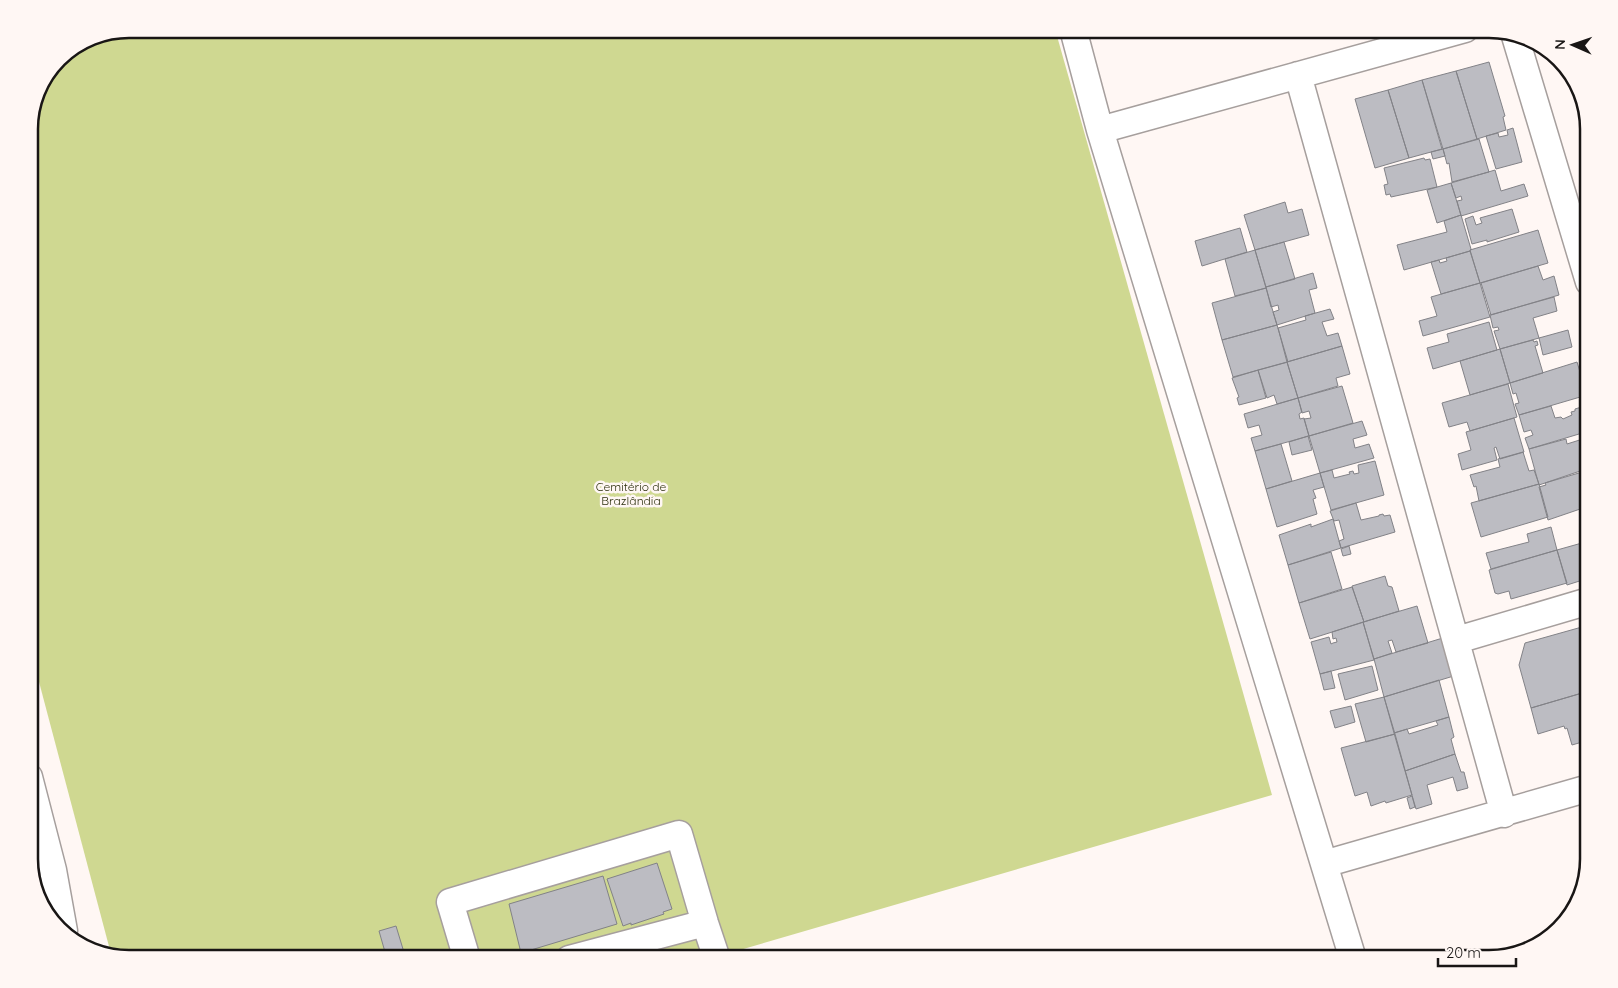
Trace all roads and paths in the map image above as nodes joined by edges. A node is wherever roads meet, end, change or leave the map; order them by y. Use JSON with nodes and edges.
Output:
{"nodes":[{"id":1,"x":1075,"y":38,"type":"edge"},
{"id":2,"x":1432,"y":38,"type":"edge"},
{"id":3,"x":1517,"y":42,"type":"edge"},
{"id":4,"x":1298,"y":75,"type":"junction"},
{"id":5,"x":1100,"y":130,"type":"junction"},
{"id":6,"x":1580,"y":252,"type":"edge"},
{"id":7,"x":1580,"y":605,"type":"edge"},
{"id":8,"x":1457,"y":640,"type":"junction"},
{"id":9,"x":1580,"y":791,"type":"edge"},
{"id":10,"x":38,"y":812,"type":"edge"},
{"id":11,"x":1504,"y":814,"type":"junction"},
{"id":12,"x":1324,"y":864,"type":"junction"},
{"id":13,"x":62,"y":921,"type":"edge"},
{"id":14,"x":705,"y":923,"type":"junction"},
{"id":15,"x":464,"y":950,"type":"edge"},
{"id":16,"x":604,"y":950,"type":"edge"},
{"id":17,"x":714,"y":950,"type":"edge"},
{"id":18,"x":1350,"y":950,"type":"edge"}],
"edges":[{"from":1,"to":5,"type":"street"},
{"from":2,"to":4,"type":"street"},
{"from":3,"to":6,"type":"street"},
{"from":4,"to":5,"type":"street"},
{"from":4,"to":8,"type":"street"},
{"from":5,"to":12,"type":"street"},
{"from":7,"to":8,"type":"street"},
{"from":8,"to":11,"type":"street"},
{"from":9,"to":11,"type":"street"},
{"from":10,"to":13,"type":"street"},
{"from":11,"to":12,"type":"street"},
{"from":12,"to":18,"type":"street"},
{"from":14,"to":15,"type":"street"},
{"from":14,"to":16,"type":"street"},
{"from":14,"to":17,"type":"street"}]}
